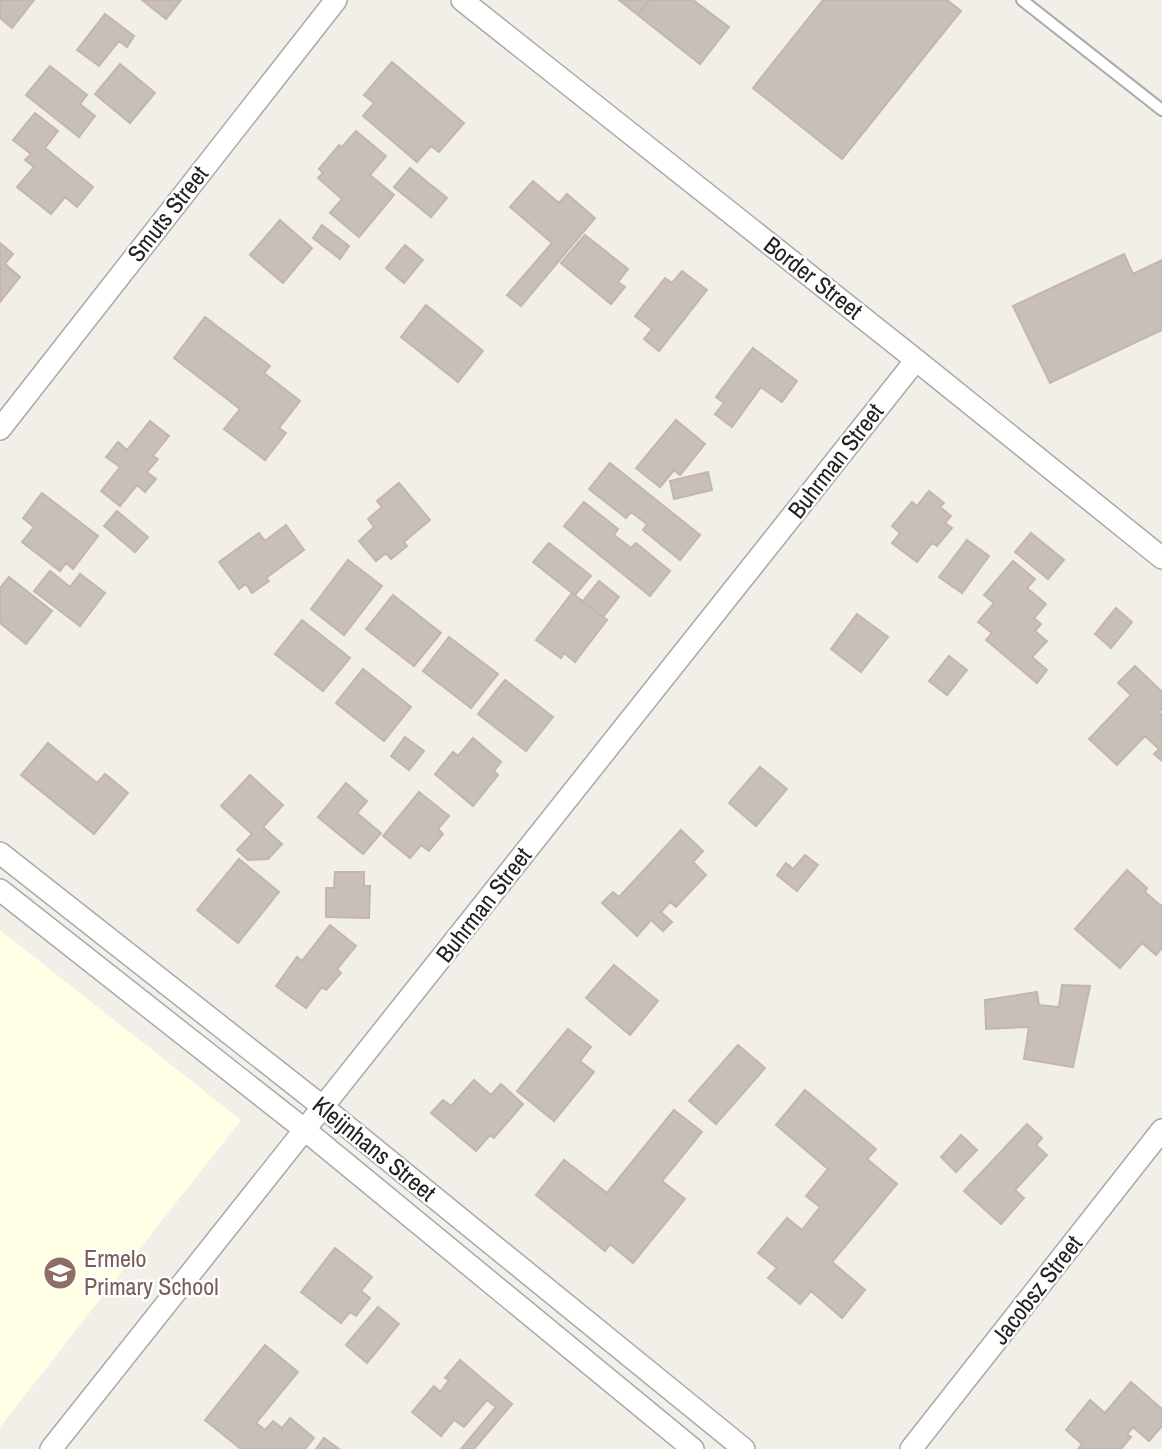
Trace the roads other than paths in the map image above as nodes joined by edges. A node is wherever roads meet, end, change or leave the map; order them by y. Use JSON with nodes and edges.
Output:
{"nodes":[{"id":1,"x":336,"y":0,"type":"edge"},
{"id":2,"x":463,"y":0,"type":"edge"},
{"id":3,"x":1022,"y":0,"type":"edge"},
{"id":4,"x":1162,"y":110,"type":"edge"},
{"id":5,"x":916,"y":360,"type":"junction"},
{"id":6,"x":0,"y":429,"type":"edge"},
{"id":7,"x":1162,"y":558,"type":"edge"},
{"id":8,"x":0,"y":853,"type":"edge"},
{"id":9,"x":0,"y":890,"type":"edge"},
{"id":10,"x":323,"y":1107,"type":"junction"},
{"id":11,"x":305,"y":1130,"type":"junction"},
{"id":12,"x":1162,"y":1130,"type":"edge"},
{"id":13,"x":51,"y":1449,"type":"edge"},
{"id":14,"x":693,"y":1449,"type":"edge"},
{"id":15,"x":744,"y":1449,"type":"edge"},
{"id":16,"x":911,"y":1449,"type":"edge"}],
"edges":[{"from":1,"to":6,"type":"street","name":"Smuts Street"},
{"from":2,"to":5,"type":"street","name":"Border Street"},
{"from":3,"to":4,"type":"lane"},
{"from":5,"to":7,"type":"street","name":"Border Street"},
{"from":5,"to":10,"type":"street","name":"Buhrman Street"},
{"from":8,"to":10,"type":"street","name":"Kleijnhans Street"},
{"from":9,"to":11,"type":"street","name":"Kleijnhans Street"},
{"from":10,"to":11,"type":"street","name":"Buhrman Street"},
{"from":10,"to":15,"type":"street","name":"Kleijnhans Street"},
{"from":11,"to":13,"type":"street","name":"Buhrman Street"},
{"from":11,"to":14,"type":"street","name":"Kleijnhans Street"},
{"from":12,"to":16,"type":"street","name":"Jacobsz Street"}]}
